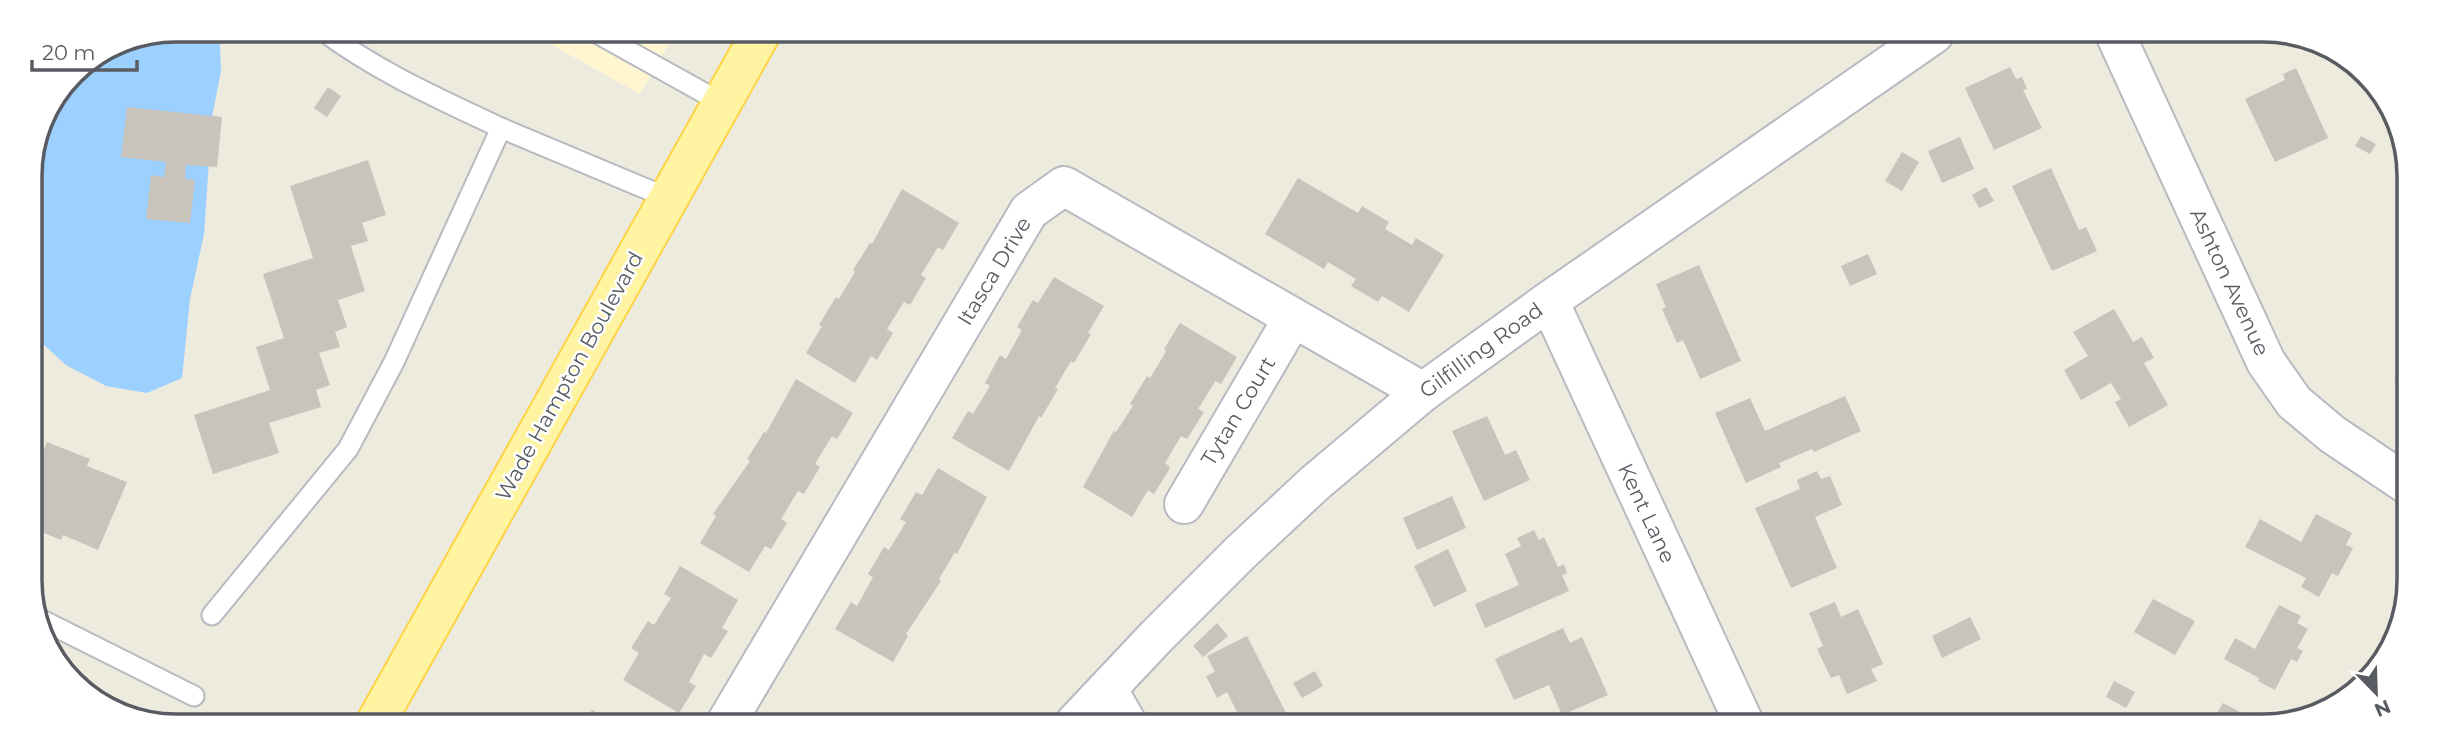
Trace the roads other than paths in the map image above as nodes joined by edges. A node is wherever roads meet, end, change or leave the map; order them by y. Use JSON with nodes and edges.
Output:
{"nodes":[{"id":1,"x":338,"y":42,"type":"edge"},
{"id":2,"x":613,"y":42,"type":"edge"},
{"id":3,"x":756,"y":42,"type":"edge"},
{"id":4,"x":1922,"y":42,"type":"edge"},
{"id":5,"x":2119,"y":42,"type":"edge"},
{"id":6,"x":722,"y":103,"type":"junction"},
{"id":7,"x":501,"y":128,"type":"junction"},
{"id":8,"x":668,"y":198,"type":"junction"},
{"id":9,"x":1549,"y":301,"type":"junction"},
{"id":10,"x":1293,"y":318,"type":"junction"},
{"id":11,"x":1423,"y":392,"type":"junction"},
{"id":12,"x":2397,"y":477,"type":"edge"},
{"id":13,"x":1184,"y":504,"type":"dead end"},
{"id":14,"x":212,"y":615,"type":"dead end"},
{"id":15,"x":49,"y":624,"type":"edge"},
{"id":16,"x":1108,"y":690,"type":"junction"},
{"id":17,"x":194,"y":696,"type":"dead end"},
{"id":18,"x":380,"y":714,"type":"edge"},
{"id":19,"x":731,"y":714,"type":"edge"},
{"id":20,"x":1084,"y":714,"type":"edge"},
{"id":21,"x":1122,"y":714,"type":"edge"},
{"id":22,"x":1740,"y":714,"type":"edge"}],
"edges":[{"from":1,"to":7,"type":"lane"},
{"from":2,"to":6,"type":"lane"},
{"from":3,"to":6,"type":"main road","name":"Wade Hampton Boulevard"},
{"from":4,"to":9,"type":"street","name":"Gilfilling Road"},
{"from":5,"to":12,"type":"street","name":"Ashton Avenue"},
{"from":6,"to":8,"type":"main road","name":"Wade Hampton Boulevard"},
{"from":7,"to":8,"type":"lane"},
{"from":7,"to":14,"type":"lane"},
{"from":8,"to":18,"type":"main road","name":"Wade Hampton Boulevard"},
{"from":9,"to":11,"type":"street","name":"Gilfilling Road"},
{"from":9,"to":22,"type":"street","name":"Kent Lane"},
{"from":10,"to":11,"type":"street","name":"Itasca Drive"},
{"from":10,"to":13,"type":"street","name":"Tytan Court"},
{"from":10,"to":19,"type":"street","name":"Itasca Drive"},
{"from":11,"to":16,"type":"street","name":"Gilfilling Road"},
{"from":15,"to":17,"type":"lane"},
{"from":16,"to":20,"type":"street","name":"Gilfilling Road"},
{"from":16,"to":21,"type":"street"}]}
